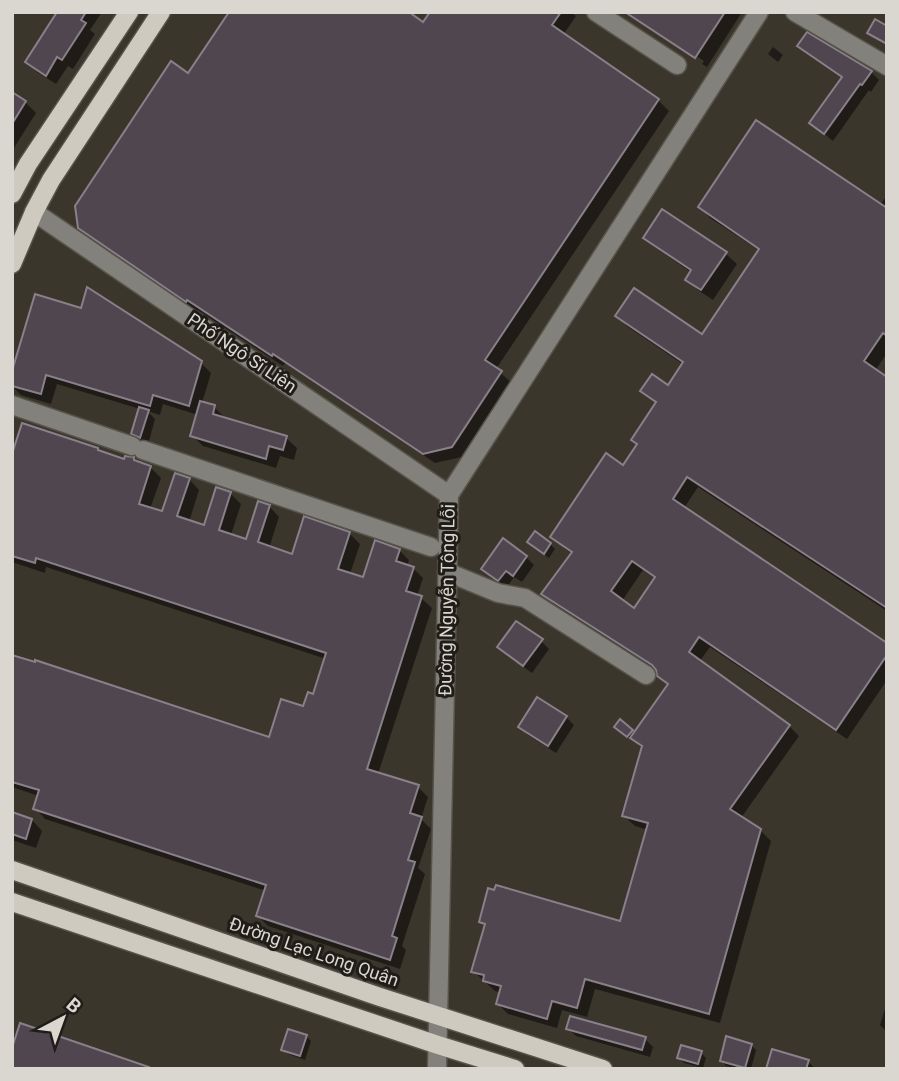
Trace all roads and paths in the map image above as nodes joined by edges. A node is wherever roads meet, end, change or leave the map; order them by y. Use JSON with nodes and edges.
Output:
{"nodes":[{"id":1,"x":129,"y":12,"type":"edge"},
{"id":2,"x":161,"y":12,"type":"edge"},
{"id":3,"x":596,"y":12,"type":"edge"},
{"id":4,"x":759,"y":12,"type":"edge"},
{"id":5,"x":795,"y":12,"type":"edge"},
{"id":6,"x":677,"y":65,"type":"dead end"},
{"id":7,"x":887,"y":66,"type":"edge"},
{"id":8,"x":12,"y":194,"type":"edge"},
{"id":9,"x":12,"y":201,"type":"edge"},
{"id":10,"x":34,"y":212,"type":"junction"},
{"id":11,"x":12,"y":264,"type":"edge"},
{"id":12,"x":12,"y":405,"type":"edge"},
{"id":13,"x":449,"y":495,"type":"junction"},
{"id":14,"x":431,"y":547,"type":"dead end"},
{"id":15,"x":447,"y":572,"type":"junction"},
{"id":16,"x":646,"y":675,"type":"dead end"},
{"id":17,"x":12,"y":870,"type":"edge"},
{"id":18,"x":12,"y":902,"type":"edge"},
{"id":19,"x":438,"y":1016,"type":"junction"},
{"id":20,"x":438,"y":1045,"type":"junction"},
{"id":21,"x":437,"y":1069,"type":"edge"},
{"id":22,"x":515,"y":1069,"type":"edge"},
{"id":23,"x":603,"y":1069,"type":"edge"}],
"edges":[{"from":1,"to":8,"type":"main road"},
{"from":2,"to":10,"type":"main road"},
{"from":3,"to":6,"type":"street"},
{"from":4,"to":13,"type":"street","name":"Đường Nguyễn Tông Lỗi"},
{"from":5,"to":7,"type":"street"},
{"from":9,"to":10,"type":"main road"},
{"from":10,"to":11,"type":"main road"},
{"from":10,"to":13,"type":"street","name":"Phố Ngô Sĩ Liên"},
{"from":12,"to":14,"type":"street"},
{"from":13,"to":15,"type":"street","name":"Đường Nguyễn Tông Lỗi"},
{"from":15,"to":16,"type":"street"},
{"from":15,"to":19,"type":"street","name":"Đường Nguyễn Tông Lỗi"},
{"from":17,"to":19,"type":"main road","name":"Đường Lạc Long Quân"},
{"from":18,"to":20,"type":"main road"},
{"from":19,"to":20,"type":"street","name":"Đường Nguyễn Tông Lỗi"},
{"from":19,"to":23,"type":"main road","name":"Đường Lạc Long Quân"},
{"from":20,"to":21,"type":"street","name":"Đường Nguyễn Tông Lỗi"},
{"from":20,"to":22,"type":"main road"}]}
